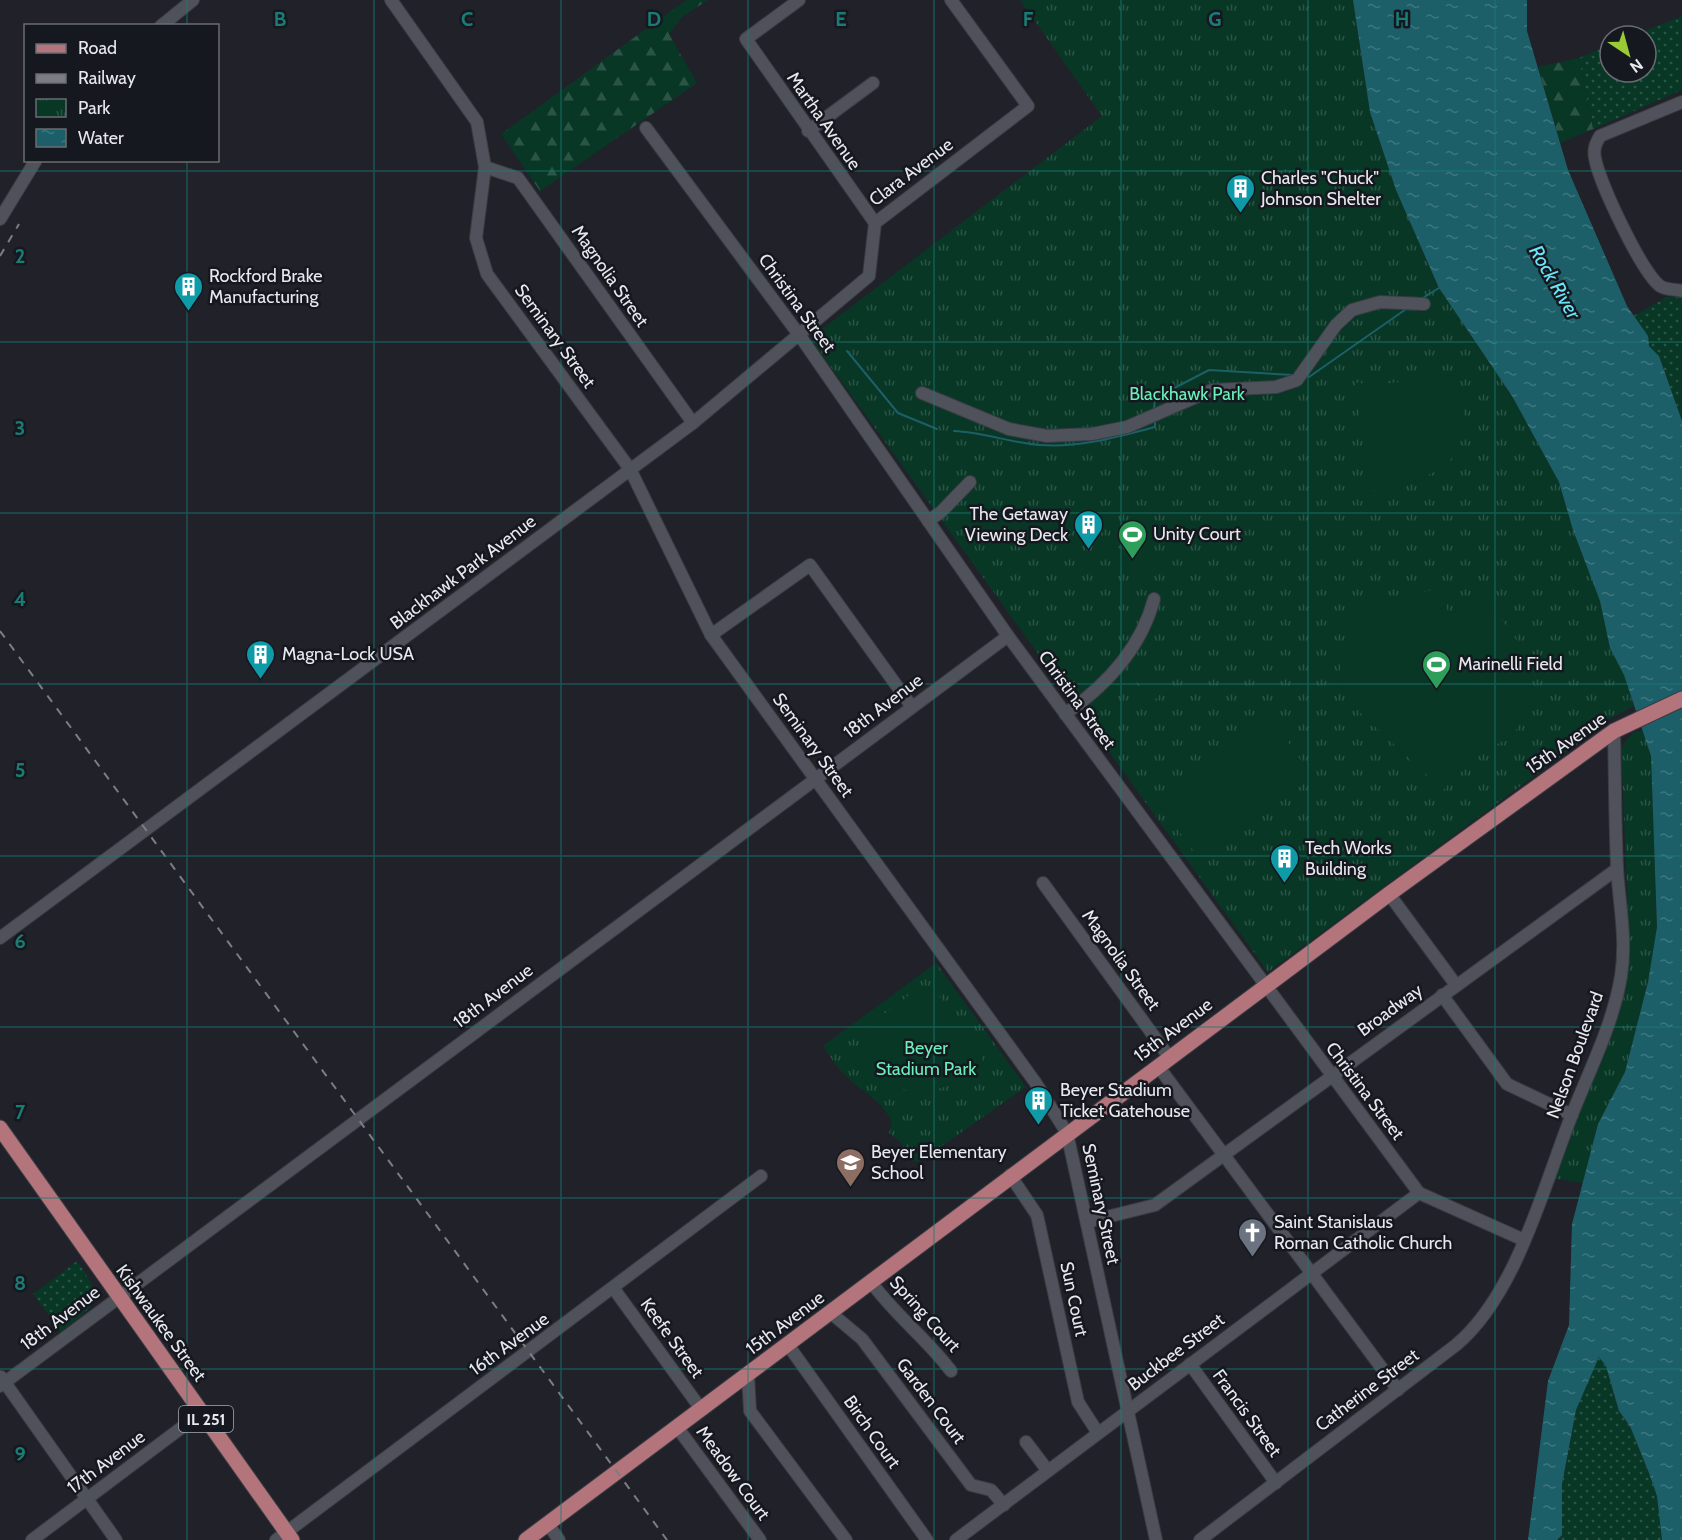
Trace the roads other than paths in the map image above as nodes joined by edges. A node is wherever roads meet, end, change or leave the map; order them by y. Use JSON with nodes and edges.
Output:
{"nodes":[{"id":1,"x":193,"y":0,"type":"edge"},
{"id":2,"x":391,"y":0,"type":"edge"},
{"id":3,"x":798,"y":0,"type":"edge"},
{"id":4,"x":951,"y":0,"type":"edge"},
{"id":5,"x":163,"y":24,"type":"edge"},
{"id":6,"x":873,"y":82,"type":"dead end"},
{"id":7,"x":1682,"y":102,"type":"edge"},
{"id":8,"x":646,"y":128,"type":"dead end"},
{"id":9,"x":808,"y":131,"type":"junction"},
{"id":10,"x":35,"y":162,"type":"edge"},
{"id":11,"x":485,"y":167,"type":"junction"},
{"id":12,"x":0,"y":219,"type":"edge"},
{"id":13,"x":875,"y":223,"type":"junction"},
{"id":14,"x":1681,"y":290,"type":"edge"},
{"id":15,"x":1424,"y":304,"type":"dead end"},
{"id":16,"x":800,"y":336,"type":"junction"},
{"id":17,"x":922,"y":393,"type":"dead end"},
{"id":18,"x":693,"y":423,"type":"junction"},
{"id":19,"x":630,"y":470,"type":"junction"},
{"id":20,"x":970,"y":482,"type":"dead end"},
{"id":21,"x":928,"y":521,"type":"junction"},
{"id":22,"x":1154,"y":598,"type":"dead end"},
{"id":23,"x":711,"y":635,"type":"junction"},
{"id":24,"x":1008,"y":636,"type":"junction"},
{"id":25,"x":1682,"y":699,"type":"edge"},
{"id":26,"x":912,"y":707,"type":"junction"},
{"id":27,"x":1065,"y":714,"type":"junction"},
{"id":28,"x":1614,"y":731,"type":"junction"},
{"id":29,"x":816,"y":779,"type":"junction"},
{"id":30,"x":1617,"y":869,"type":"junction"},
{"id":31,"x":1043,"y":883,"type":"dead end"},
{"id":32,"x":1389,"y":894,"type":"junction"},
{"id":33,"x":0,"y":938,"type":"edge"},
{"id":34,"x":1265,"y":985,"type":"junction"},
{"id":35,"x":1456,"y":985,"type":"junction"},
{"id":36,"x":1442,"y":995,"type":"junction"},
{"id":37,"x":1164,"y":1061,"type":"junction"},
{"id":38,"x":1330,"y":1076,"type":"junction"},
{"id":39,"x":1572,"y":1115,"type":"junction"},
{"id":40,"x":0,"y":1128,"type":"edge"},
{"id":41,"x":1067,"y":1133,"type":"junction"},
{"id":42,"x":1224,"y":1155,"type":"junction"},
{"id":43,"x":1010,"y":1175,"type":"junction"},
{"id":44,"x":761,"y":1176,"type":"dead end"},
{"id":45,"x":1419,"y":1193,"type":"junction"},
{"id":46,"x":1087,"y":1222,"type":"junction"},
{"id":47,"x":1524,"y":1240,"type":"junction"},
{"id":48,"x":1312,"y":1273,"type":"junction"},
{"id":49,"x":871,"y":1282,"type":"junction"},
{"id":50,"x":614,"y":1289,"type":"junction"},
{"id":51,"x":118,"y":1297,"type":"junction"},
{"id":52,"x":831,"y":1313,"type":"junction"},
{"id":53,"x":788,"y":1345,"type":"junction"},
{"id":54,"x":1190,"y":1364,"type":"junction"},
{"id":55,"x":951,"y":1371,"type":"dead end"},
{"id":56,"x":748,"y":1375,"type":"junction"},
{"id":57,"x":2,"y":1381,"type":"edge"},
{"id":58,"x":1398,"y":1390,"type":"junction"},
{"id":59,"x":701,"y":1409,"type":"junction"},
{"id":60,"x":201,"y":1413,"type":"junction"},
{"id":61,"x":1126,"y":1413,"type":"junction"},
{"id":62,"x":677,"y":1427,"type":"junction"},
{"id":63,"x":1098,"y":1433,"type":"junction"},
{"id":64,"x":1026,"y":1442,"type":"dead end"},
{"id":65,"x":1048,"y":1471,"type":"junction"},
{"id":66,"x":1276,"y":1483,"type":"junction"},
{"id":67,"x":86,"y":1500,"type":"junction"},
{"id":68,"x":1004,"y":1505,"type":"junction"},
{"id":69,"x":548,"y":1524,"type":"junction"},
{"id":70,"x":285,"y":1537,"type":"edge"},
{"id":71,"x":32,"y":1540,"type":"edge"},
{"id":72,"x":116,"y":1540,"type":"edge"},
{"id":73,"x":526,"y":1540,"type":"edge"},
{"id":74,"x":559,"y":1540,"type":"edge"},
{"id":75,"x":760,"y":1540,"type":"edge"},
{"id":76,"x":846,"y":1540,"type":"edge"},
{"id":77,"x":927,"y":1540,"type":"edge"},
{"id":78,"x":956,"y":1540,"type":"edge"},
{"id":79,"x":1156,"y":1540,"type":"edge"},
{"id":80,"x":1200,"y":1540,"type":"edge"}],
"edges":[{"from":1,"to":5,"type":"street"},
{"from":2,"to":11,"type":"street","name":"Seminary Street"},
{"from":3,"to":9,"type":"street","name":"Martha Avenue"},
{"from":4,"to":13,"type":"street","name":"Clara Avenue"},
{"from":6,"to":9,"type":"street"},
{"from":7,"to":14,"type":"street"},
{"from":8,"to":16,"type":"street","name":"Christina Street"},
{"from":9,"to":13,"type":"street","name":"Martha Avenue"},
{"from":10,"to":12,"type":"street"},
{"from":11,"to":18,"type":"street","name":"Magnolia Street"},
{"from":11,"to":19,"type":"street","name":"Seminary Street"},
{"from":13,"to":16,"type":"street","name":"Clara Avenue"},
{"from":15,"to":17,"type":"street"},
{"from":16,"to":18,"type":"street","name":"Blackhawk Park Avenue"},
{"from":16,"to":21,"type":"street","name":"Christina Street"},
{"from":18,"to":19,"type":"street","name":"Blackhawk Park Avenue"},
{"from":19,"to":23,"type":"street","name":"Seminary Street"},
{"from":19,"to":33,"type":"street","name":"Blackhawk Park Avenue"},
{"from":20,"to":21,"type":"street"},
{"from":21,"to":24,"type":"street","name":"Christina Street"},
{"from":22,"to":27,"type":"street"},
{"from":23,"to":26,"type":"street"},
{"from":23,"to":29,"type":"street","name":"Seminary Street"},
{"from":24,"to":26,"type":"street","name":"18th Avenue"},
{"from":24,"to":27,"type":"street","name":"Christina Street"},
{"from":25,"to":28,"type":"main road","name":"15th Avenue"},
{"from":26,"to":29,"type":"street","name":"18th Avenue"},
{"from":27,"to":34,"type":"street","name":"Christina Street"},
{"from":28,"to":30,"type":"street","name":"Nelson Boulevard"},
{"from":28,"to":32,"type":"main road","name":"15th Avenue"},
{"from":29,"to":41,"type":"street","name":"Seminary Street"},
{"from":29,"to":51,"type":"street","name":"18th Avenue"},
{"from":30,"to":35,"type":"street","name":"Broadway"},
{"from":30,"to":39,"type":"street","name":"Nelson Boulevard"},
{"from":31,"to":37,"type":"street","name":"Magnolia Street"},
{"from":32,"to":34,"type":"main road","name":"15th Avenue"},
{"from":32,"to":35,"type":"street"},
{"from":34,"to":37,"type":"main road","name":"15th Avenue"},
{"from":34,"to":38,"type":"street","name":"Christina Street"},
{"from":35,"to":36,"type":"street","name":"Broadway"},
{"from":36,"to":38,"type":"street","name":"Broadway"},
{"from":36,"to":39,"type":"street"},
{"from":37,"to":41,"type":"main road","name":"15th Avenue"},
{"from":37,"to":42,"type":"street","name":"Magnolia Street"},
{"from":38,"to":42,"type":"street","name":"Broadway"},
{"from":38,"to":45,"type":"street","name":"Christina Street"},
{"from":39,"to":47,"type":"street","name":"Nelson Boulevard"},
{"from":40,"to":51,"type":"main road","name":"Kishwaukee Street","number":"IL 251"},
{"from":41,"to":43,"type":"main road","name":"15th Avenue"},
{"from":41,"to":46,"type":"street","name":"Seminary Street"},
{"from":42,"to":46,"type":"street","name":"Broadway"},
{"from":42,"to":48,"type":"street","name":"Magnolia Street"},
{"from":43,"to":49,"type":"main road","name":"15th Avenue"},
{"from":43,"to":63,"type":"street","name":"Sun Court"},
{"from":44,"to":50,"type":"street","name":"16th Avenue"},
{"from":45,"to":47,"type":"street","name":"Christina Street"},
{"from":45,"to":48,"type":"street","name":"Buckbee Street"},
{"from":46,"to":61,"type":"street","name":"Seminary Street"},
{"from":47,"to":58,"type":"street","name":"Catherine Street"},
{"from":48,"to":54,"type":"street","name":"Buckbee Street"},
{"from":48,"to":58,"type":"street","name":"Magnolia Street"},
{"from":49,"to":52,"type":"main road","name":"15th Avenue"},
{"from":49,"to":55,"type":"street","name":"Spring Court"},
{"from":50,"to":59,"type":"street","name":"Keefe Street"},
{"from":50,"to":70,"type":"street","name":"16th Avenue"},
{"from":51,"to":57,"type":"street","name":"18th Avenue"},
{"from":51,"to":60,"type":"main road","name":"Kishwaukee Street","number":"IL 251"},
{"from":52,"to":53,"type":"main road","name":"15th Avenue"},
{"from":52,"to":68,"type":"street","name":"Garden Court"},
{"from":53,"to":56,"type":"main road","name":"15th Avenue"},
{"from":53,"to":77,"type":"street","name":"Birch Court"},
{"from":54,"to":61,"type":"street","name":"Buckbee Street"},
{"from":54,"to":66,"type":"street","name":"Francis Street"},
{"from":56,"to":59,"type":"main road","name":"15th Avenue"},
{"from":56,"to":76,"type":"street"},
{"from":57,"to":67,"type":"street"},
{"from":58,"to":66,"type":"street","name":"Catherine Street"},
{"from":59,"to":62,"type":"main road","name":"15th Avenue"},
{"from":60,"to":67,"type":"street","name":"17th Avenue"},
{"from":60,"to":70,"type":"main road","name":"Kishwaukee Street","number":"IL 251"},
{"from":61,"to":63,"type":"street","name":"Buckbee Street"},
{"from":61,"to":79,"type":"street","name":"Seminary Street"},
{"from":62,"to":69,"type":"main road","name":"15th Avenue"},
{"from":62,"to":75,"type":"street","name":"Meadow Court"},
{"from":63,"to":65,"type":"street","name":"Buckbee Street"},
{"from":64,"to":65,"type":"street"},
{"from":65,"to":68,"type":"street","name":"Buckbee Street"},
{"from":66,"to":80,"type":"street","name":"Catherine Street"},
{"from":67,"to":71,"type":"street","name":"17th Avenue"},
{"from":67,"to":72,"type":"street"},
{"from":68,"to":78,"type":"street","name":"Buckbee Street"},
{"from":69,"to":73,"type":"main road","name":"15th Avenue"},
{"from":69,"to":74,"type":"street"}]}
